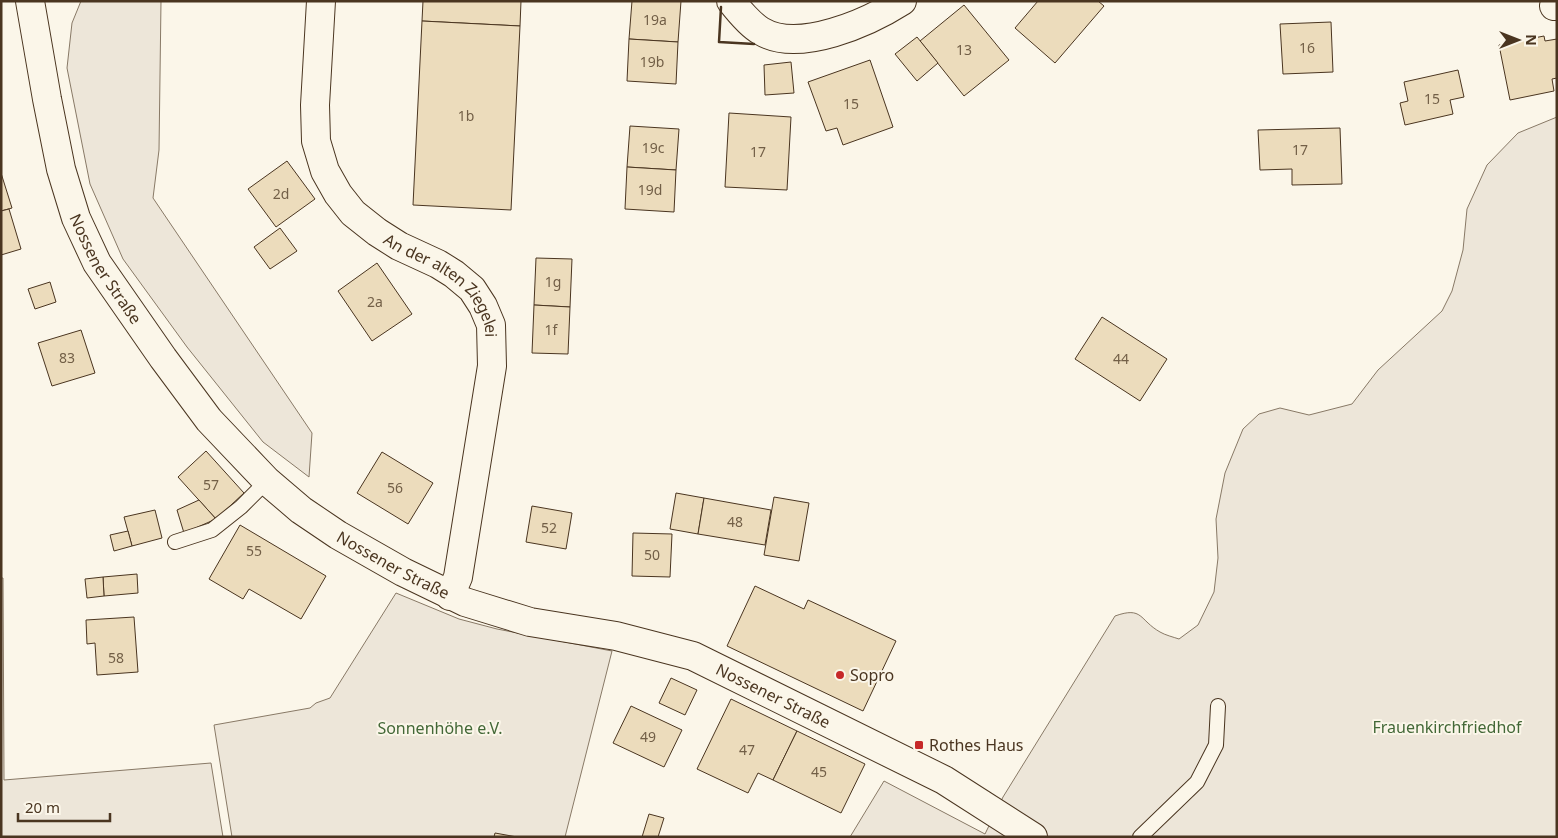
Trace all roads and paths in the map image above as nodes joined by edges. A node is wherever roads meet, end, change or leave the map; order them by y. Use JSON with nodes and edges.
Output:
{"nodes":[{"id":1,"x":30,"y":1,"type":"edge"},
{"id":2,"x":321,"y":1,"type":"edge"},
{"id":3,"x":731,"y":1,"type":"edge"},
{"id":4,"x":902,"y":1,"type":"edge"},
{"id":5,"x":267,"y":481,"type":"junction"},
{"id":6,"x":175,"y":542,"type":"dead end"},
{"id":7,"x":450,"y":596,"type":"junction"},
{"id":8,"x":1218,"y":706,"type":"dead end"},
{"id":9,"x":1033,"y":837,"type":"edge"},
{"id":10,"x":1140,"y":837,"type":"edge"}],
"edges":[{"from":1,"to":5,"type":"street","name":"Nossener Straße"},
{"from":2,"to":7,"type":"street","name":"An der alten Ziegelei"},
{"from":3,"to":4,"type":"street"},
{"from":5,"to":6,"type":"lane"},
{"from":5,"to":7,"type":"street","name":"Nossener Straße"},
{"from":7,"to":9,"type":"street","name":"Nossener Straße"},
{"from":8,"to":10,"type":"lane"}]}
